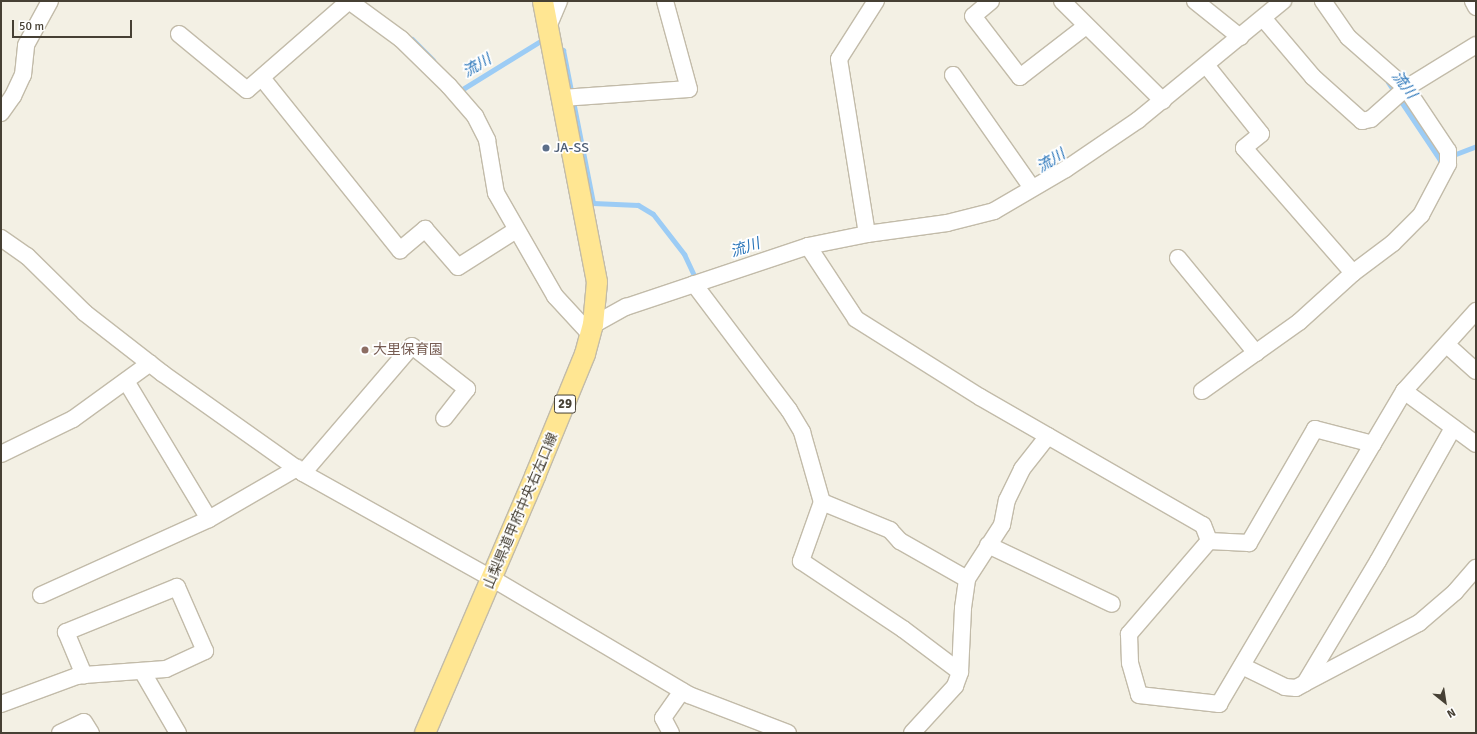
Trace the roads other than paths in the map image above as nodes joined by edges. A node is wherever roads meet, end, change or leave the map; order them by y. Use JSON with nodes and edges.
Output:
{"nodes":[{"id":1,"x":50,"y":1,"type":"edge"},
{"id":2,"x":349,"y":1,"type":"edge"},
{"id":3,"x":543,"y":1,"type":"edge"},
{"id":4,"x":559,"y":1,"type":"edge"},
{"id":5,"x":665,"y":1,"type":"edge"},
{"id":6,"x":876,"y":1,"type":"edge"},
{"id":7,"x":991,"y":1,"type":"edge"},
{"id":8,"x":1062,"y":1,"type":"edge"},
{"id":9,"x":1195,"y":1,"type":"edge"},
{"id":10,"x":1283,"y":1,"type":"edge"},
{"id":11,"x":1323,"y":1,"type":"edge"},
{"id":12,"x":1473,"y":1,"type":"edge"},
{"id":13,"x":1476,"y":7,"type":"edge"},
{"id":14,"x":1263,"y":18,"type":"junction"},
{"id":15,"x":1086,"y":26,"type":"junction"},
{"id":16,"x":549,"y":30,"type":"junction"},
{"id":17,"x":179,"y":34,"type":"dead end"},
{"id":18,"x":1240,"y":37,"type":"junction"},
{"id":19,"x":1476,"y":45,"type":"edge"},
{"id":20,"x":1206,"y":65,"type":"junction"},
{"id":21,"x":953,"y":75,"type":"dead end"},
{"id":22,"x":262,"y":78,"type":"junction"},
{"id":23,"x":1406,"y":88,"type":"junction"},
{"id":24,"x":563,"y":98,"type":"junction"},
{"id":25,"x":1162,"y":101,"type":"junction"},
{"id":26,"x":1,"y":113,"type":"edge"},
{"id":27,"x":1032,"y":188,"type":"junction"},
{"id":28,"x":516,"y":230,"type":"junction"},
{"id":29,"x":867,"y":234,"type":"junction"},
{"id":30,"x":1,"y":238,"type":"edge"},
{"id":31,"x":808,"y":246,"type":"junction"},
{"id":32,"x":1178,"y":258,"type":"dead end"},
{"id":33,"x":1353,"y":273,"type":"junction"},
{"id":34,"x":694,"y":284,"type":"junction"},
{"id":35,"x":1476,"y":311,"type":"edge"},
{"id":36,"x":592,"y":330,"type":"junction"},
{"id":37,"x":1447,"y":345,"type":"junction"},
{"id":38,"x":1256,"y":353,"type":"junction"},
{"id":39,"x":150,"y":363,"type":"junction"},
{"id":40,"x":1476,"y":371,"type":"edge"},
{"id":41,"x":126,"y":381,"type":"junction"},
{"id":42,"x":1202,"y":391,"type":"dead end"},
{"id":43,"x":1404,"y":391,"type":"junction"},
{"id":44,"x":444,"y":418,"type":"dead end"},
{"id":45,"x":1452,"y":428,"type":"junction"},
{"id":46,"x":1048,"y":436,"type":"junction"},
{"id":47,"x":1373,"y":444,"type":"junction"},
{"id":48,"x":1476,"y":444,"type":"edge"},
{"id":49,"x":1,"y":454,"type":"edge"},
{"id":50,"x":300,"y":470,"type":"junction"},
{"id":51,"x":822,"y":502,"type":"junction"},
{"id":52,"x":209,"y":519,"type":"junction"},
{"id":53,"x":1209,"y":541,"type":"junction"},
{"id":54,"x":988,"y":545,"type":"junction"},
{"id":55,"x":1476,"y":568,"type":"edge"},
{"id":56,"x":493,"y":579,"type":"junction"},
{"id":57,"x":967,"y":579,"type":"junction"},
{"id":58,"x":41,"y":595,"type":"dead end"},
{"id":59,"x":1112,"y":604,"type":"dead end"},
{"id":60,"x":1242,"y":666,"type":"junction"},
{"id":61,"x":142,"y":671,"type":"junction"},
{"id":62,"x":960,"y":672,"type":"junction"},
{"id":63,"x":84,"y":675,"type":"junction"},
{"id":64,"x":1305,"y":683,"type":"junction"},
{"id":65,"x":682,"y":691,"type":"junction"},
{"id":66,"x":1,"y":704,"type":"edge"},
{"id":67,"x":60,"y":733,"type":"edge"},
{"id":68,"x":90,"y":733,"type":"edge"},
{"id":69,"x":178,"y":733,"type":"edge"},
{"id":70,"x":425,"y":733,"type":"edge"},
{"id":71,"x":671,"y":733,"type":"edge"},
{"id":72,"x":788,"y":733,"type":"edge"},
{"id":73,"x":912,"y":733,"type":"edge"}],
"edges":[{"from":1,"to":26,"type":"street"},
{"from":2,"to":22,"type":"street"},
{"from":2,"to":28,"type":"street"},
{"from":3,"to":16,"type":"main road","name":"山梨県道甲府中央右左口線","number":"29"},
{"from":4,"to":16,"type":"street"},
{"from":5,"to":24,"type":"street"},
{"from":6,"to":29,"type":"street"},
{"from":7,"to":15,"type":"street"},
{"from":8,"to":15,"type":"street"},
{"from":9,"to":18,"type":"street"},
{"from":10,"to":14,"type":"street"},
{"from":11,"to":23,"type":"street"},
{"from":12,"to":13,"type":"street"},
{"from":14,"to":18,"type":"street"},
{"from":14,"to":23,"type":"street"},
{"from":15,"to":25,"type":"street"},
{"from":16,"to":24,"type":"main road","name":"山梨県道甲府中央右左口線","number":"29"},
{"from":17,"to":22,"type":"street"},
{"from":18,"to":20,"type":"street"},
{"from":19,"to":23,"type":"street"},
{"from":20,"to":25,"type":"street"},
{"from":20,"to":33,"type":"street"},
{"from":21,"to":27,"type":"street"},
{"from":22,"to":28,"type":"street"},
{"from":23,"to":33,"type":"street"},
{"from":24,"to":36,"type":"main road","name":"山梨県道甲府中央右左口線","number":"29"},
{"from":25,"to":27,"type":"street"},
{"from":27,"to":29,"type":"street"},
{"from":28,"to":36,"type":"street"},
{"from":29,"to":31,"type":"street"},
{"from":30,"to":39,"type":"street"},
{"from":31,"to":34,"type":"street"},
{"from":31,"to":46,"type":"street"},
{"from":32,"to":38,"type":"street"},
{"from":33,"to":38,"type":"street"},
{"from":34,"to":36,"type":"street"},
{"from":34,"to":51,"type":"street"},
{"from":35,"to":37,"type":"street"},
{"from":36,"to":56,"type":"main road","name":"山梨県道甲府中央右左口線","number":"29"},
{"from":37,"to":40,"type":"street"},
{"from":37,"to":43,"type":"street"},
{"from":38,"to":42,"type":"street"},
{"from":39,"to":41,"type":"street"},
{"from":39,"to":50,"type":"street"},
{"from":41,"to":49,"type":"street"},
{"from":41,"to":52,"type":"street"},
{"from":43,"to":45,"type":"street"},
{"from":43,"to":47,"type":"street"},
{"from":44,"to":50,"type":"street"},
{"from":45,"to":48,"type":"street"},
{"from":45,"to":64,"type":"street"},
{"from":46,"to":53,"type":"street"},
{"from":46,"to":54,"type":"street"},
{"from":47,"to":53,"type":"street"},
{"from":47,"to":60,"type":"street"},
{"from":50,"to":52,"type":"street"},
{"from":50,"to":56,"type":"street"},
{"from":51,"to":57,"type":"street"},
{"from":51,"to":62,"type":"street"},
{"from":52,"to":58,"type":"street"},
{"from":53,"to":60,"type":"street"},
{"from":54,"to":57,"type":"street"},
{"from":54,"to":59,"type":"street"},
{"from":55,"to":64,"type":"street"},
{"from":56,"to":65,"type":"street"},
{"from":56,"to":70,"type":"main road","name":"山梨県道甲府中央右左口線","number":"29"},
{"from":57,"to":62,"type":"street"},
{"from":60,"to":64,"type":"street"},
{"from":61,"to":63,"type":"street"},
{"from":61,"to":63,"type":"street"},
{"from":61,"to":69,"type":"street"},
{"from":62,"to":73,"type":"street"},
{"from":63,"to":66,"type":"street"},
{"from":65,"to":71,"type":"street"},
{"from":65,"to":72,"type":"street"},
{"from":67,"to":68,"type":"street"}]}
